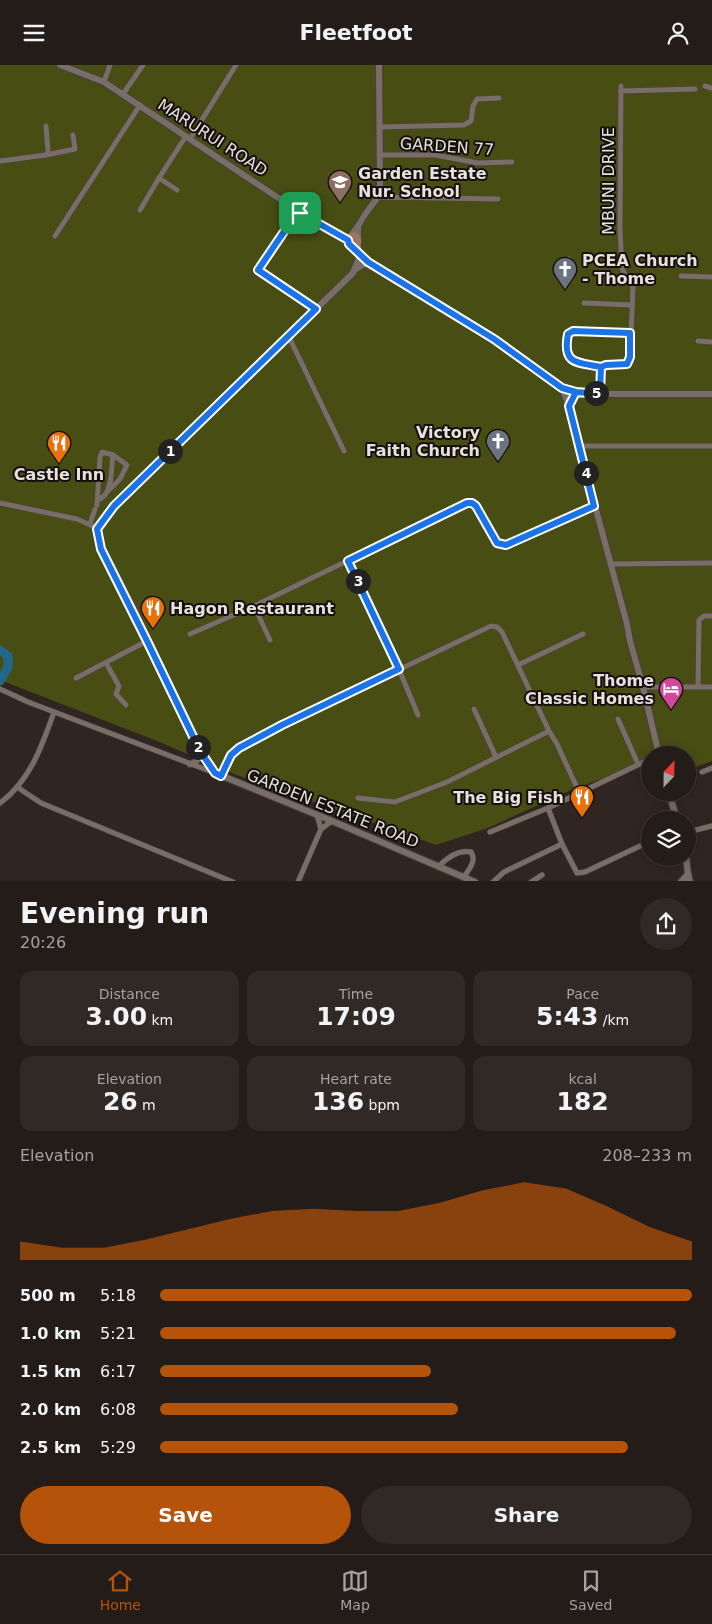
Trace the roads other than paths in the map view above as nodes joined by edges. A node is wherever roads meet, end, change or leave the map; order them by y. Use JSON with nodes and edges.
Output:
{"nodes":[{"id":1,"x":60,"y":65,"type":"edge"},
{"id":2,"x":110,"y":65,"type":"edge"},
{"id":3,"x":143,"y":65,"type":"edge"},
{"id":4,"x":236,"y":65,"type":"edge"},
{"id":5,"x":379,"y":65,"type":"edge"},
{"id":6,"x":104,"y":82,"type":"junction"},
{"id":7,"x":705,"y":87,"type":"dead end"},
{"id":8,"x":712,"y":88,"type":"edge"},
{"id":9,"x":695,"y":89,"type":"dead end"},
{"id":10,"x":123,"y":94,"type":"junction"},
{"id":11,"x":499,"y":98,"type":"dead end"},
{"id":12,"x":140,"y":105,"type":"junction"},
{"id":13,"x":46,"y":126,"type":"dead end"},
{"id":14,"x":380,"y":127,"type":"junction"},
{"id":15,"x":73,"y":135,"type":"dead end"},
{"id":16,"x":188,"y":137,"type":"junction"},
{"id":17,"x":45,"y":155,"type":"junction"},
{"id":18,"x":380,"y":155,"type":"junction"},
{"id":19,"x":0,"y":161,"type":"edge"},
{"id":20,"x":512,"y":162,"type":"dead end"},
{"id":21,"x":159,"y":178,"type":"junction"},
{"id":22,"x":177,"y":190,"type":"dead end"},
{"id":23,"x":378,"y":197,"type":"junction"},
{"id":24,"x":498,"y":199,"type":"dead end"},
{"id":25,"x":140,"y":210,"type":"dead end"},
{"id":26,"x":298,"y":211,"type":"junction"},
{"id":27,"x":55,"y":236,"type":"dead end"},
{"id":28,"x":353,"y":241,"type":"junction"},
{"id":29,"x":359,"y":254,"type":"junction"},
{"id":30,"x":569,"y":259,"type":"dead end"},
{"id":31,"x":368,"y":262,"type":"junction"},
{"id":32,"x":565,"y":267,"type":"dead end"},
{"id":33,"x":355,"y":270,"type":"junction"},
{"id":34,"x":681,"y":276,"type":"dead end"},
{"id":35,"x":712,"y":277,"type":"edge"},
{"id":36,"x":584,"y":303,"type":"dead end"},
{"id":37,"x":632,"y":305,"type":"junction"},
{"id":38,"x":316,"y":309,"type":"junction"},
{"id":39,"x":630,"y":333,"type":"junction"},
{"id":40,"x":288,"y":337,"type":"junction"},
{"id":41,"x":698,"y":341,"type":"dead end"},
{"id":42,"x":712,"y":342,"type":"edge"},
{"id":43,"x":601,"y":367,"type":"junction"},
{"id":44,"x":562,"y":388,"type":"junction"},
{"id":45,"x":576,"y":392,"type":"junction"},
{"id":46,"x":600,"y":394,"type":"junction"},
{"id":47,"x":712,"y":394,"type":"edge"},
{"id":48,"x":569,"y":406,"type":"junction"},
{"id":49,"x":579,"y":446,"type":"junction"},
{"id":50,"x":712,"y":446,"type":"edge"},
{"id":51,"x":344,"y":451,"type":"dead end"},
{"id":52,"x":113,"y":455,"type":"junction"},
{"id":53,"x":108,"y":491,"type":"junction"},
{"id":54,"x":0,"y":503,"type":"edge"},
{"id":55,"x":97,"y":505,"type":"junction"},
{"id":56,"x":594,"y":506,"type":"junction"},
{"id":57,"x":90,"y":524,"type":"junction"},
{"id":58,"x":97,"y":529,"type":"junction"},
{"id":59,"x":348,"y":561,"type":"junction"},
{"id":60,"x":712,"y":563,"type":"edge"},
{"id":61,"x":610,"y":564,"type":"junction"},
{"id":62,"x":254,"y":606,"type":"junction"},
{"id":63,"x":712,"y":616,"type":"edge"},
{"id":64,"x":190,"y":634,"type":"dead end"},
{"id":65,"x":583,"y":634,"type":"dead end"},
{"id":66,"x":270,"y":640,"type":"dead end"},
{"id":67,"x":147,"y":641,"type":"junction"},
{"id":68,"x":106,"y":663,"type":"junction"},
{"id":69,"x":518,"y":665,"type":"junction"},
{"id":70,"x":399,"y":669,"type":"junction"},
{"id":71,"x":76,"y":678,"type":"dead end"},
{"id":72,"x":698,"y":686,"type":"junction"},
{"id":73,"x":643,"y":687,"type":"junction"},
{"id":74,"x":712,"y":687,"type":"edge"},
{"id":75,"x":0,"y":689,"type":"edge"},
{"id":76,"x":126,"y":705,"type":"dead end"},
{"id":77,"x":474,"y":709,"type":"dead end"},
{"id":78,"x":54,"y":712,"type":"junction"},
{"id":79,"x":418,"y":715,"type":"dead end"},
{"id":80,"x":618,"y":719,"type":"dead end"},
{"id":81,"x":549,"y":731,"type":"junction"},
{"id":82,"x":657,"y":746,"type":"edge"},
{"id":83,"x":200,"y":751,"type":"junction"},
{"id":84,"x":496,"y":757,"type":"junction"},
{"id":85,"x":641,"y":763,"type":"edge"},
{"id":86,"x":190,"y":764,"type":"junction"},
{"id":87,"x":638,"y":764,"type":"junction"},
{"id":88,"x":712,"y":768,"type":"edge"},
{"id":89,"x":702,"y":772,"type":"dead end"},
{"id":90,"x":218,"y":775,"type":"junction"},
{"id":91,"x":18,"y":787,"type":"junction"},
{"id":92,"x":579,"y":792,"type":"junction"},
{"id":93,"x":358,"y":798,"type":"dead end"},
{"id":94,"x":0,"y":803,"type":"edge"},
{"id":95,"x":548,"y":808,"type":"junction"},
{"id":96,"x":317,"y":815,"type":"junction"},
{"id":97,"x":332,"y":821,"type":"junction"},
{"id":98,"x":712,"y":826,"type":"edge"},
{"id":99,"x":321,"y":829,"type":"junction"},
{"id":100,"x":696,"y":830,"type":"edge"},
{"id":101,"x":490,"y":832,"type":"dead end"},
{"id":102,"x":562,"y":845,"type":"junction"},
{"id":103,"x":640,"y":846,"type":"dead end"},
{"id":104,"x":439,"y":866,"type":"junction"},
{"id":105,"x":687,"y":866,"type":"edge"},
{"id":106,"x":688,"y":874,"type":"junction"},
{"id":107,"x":542,"y":875,"type":"dead end"},
{"id":108,"x":464,"y":877,"type":"junction"},
{"id":109,"x":233,"y":881,"type":"edge"},
{"id":110,"x":298,"y":881,"type":"edge"},
{"id":111,"x":475,"y":881,"type":"edge"},
{"id":112,"x":493,"y":881,"type":"edge"},
{"id":113,"x":531,"y":881,"type":"edge"},
{"id":114,"x":681,"y":881,"type":"edge"},
{"id":115,"x":690,"y":881,"type":"edge"}],
"edges":[{"from":1,"to":6,"type":"street","name":"MARURUI ROAD"},
{"from":2,"to":6,"type":"street"},
{"from":3,"to":10,"type":"street"},
{"from":4,"to":16,"type":"street"},
{"from":5,"to":14,"type":"street"},
{"from":6,"to":10,"type":"street","name":"MARURUI ROAD"},
{"from":7,"to":8,"type":"street"},
{"from":9,"to":37,"type":"street","name":"MBUNI DRIVE"},
{"from":10,"to":12,"type":"street","name":"MARURUI ROAD"},
{"from":11,"to":14,"type":"street"},
{"from":12,"to":16,"type":"street","name":"MARURUI ROAD"},
{"from":12,"to":27,"type":"street"},
{"from":13,"to":17,"type":"street"},
{"from":14,"to":18,"type":"street"},
{"from":15,"to":17,"type":"street"},
{"from":16,"to":21,"type":"street"},
{"from":16,"to":26,"type":"street","name":"MARURUI ROAD"},
{"from":17,"to":19,"type":"street"},
{"from":18,"to":20,"type":"street","name":"GARDEN 77"},
{"from":18,"to":23,"type":"street"},
{"from":21,"to":22,"type":"street"},
{"from":21,"to":25,"type":"street"},
{"from":23,"to":24,"type":"street"},
{"from":23,"to":28,"type":"street"},
{"from":26,"to":28,"type":"street","name":"MARURUI ROAD"},
{"from":26,"to":38,"type":"street"},
{"from":28,"to":29,"type":"main road"},
{"from":29,"to":31,"type":"main road"},
{"from":29,"to":33,"type":"street"},
{"from":30,"to":32,"type":"street"},
{"from":31,"to":33,"type":"street"},
{"from":31,"to":44,"type":"street"},
{"from":33,"to":38,"type":"street"},
{"from":34,"to":35,"type":"street"},
{"from":36,"to":37,"type":"street"},
{"from":37,"to":39,"type":"street","name":"MBUNI DRIVE"},
{"from":38,"to":40,"type":"street"},
{"from":39,"to":43,"type":"street","name":"MBUNI DRIVE"},
{"from":39,"to":43,"type":"street"},
{"from":40,"to":51,"type":"street"},
{"from":40,"to":58,"type":"street"},
{"from":41,"to":42,"type":"street"},
{"from":43,"to":46,"type":"street"},
{"from":44,"to":45,"type":"street"},
{"from":44,"to":48,"type":"street"},
{"from":45,"to":46,"type":"street"},
{"from":45,"to":48,"type":"street"},
{"from":46,"to":47,"type":"street"},
{"from":48,"to":49,"type":"street"},
{"from":49,"to":50,"type":"street"},
{"from":49,"to":56,"type":"street"},
{"from":52,"to":53,"type":"street"},
{"from":52,"to":53,"type":"street"},
{"from":52,"to":55,"type":"street"},
{"from":53,"to":55,"type":"street"},
{"from":54,"to":57,"type":"street"},
{"from":55,"to":57,"type":"street"},
{"from":56,"to":59,"type":"street"},
{"from":56,"to":61,"type":"street"},
{"from":57,"to":58,"type":"street"},
{"from":58,"to":67,"type":"street"},
{"from":59,"to":62,"type":"street"},
{"from":59,"to":70,"type":"street"},
{"from":60,"to":61,"type":"street"},
{"from":61,"to":73,"type":"street"},
{"from":62,"to":64,"type":"street"},
{"from":62,"to":66,"type":"street"},
{"from":63,"to":72,"type":"street"},
{"from":65,"to":69,"type":"street"},
{"from":67,"to":68,"type":"street"},
{"from":67,"to":83,"type":"street"},
{"from":68,"to":71,"type":"street"},
{"from":68,"to":76,"type":"street"},
{"from":69,"to":70,"type":"street"},
{"from":69,"to":81,"type":"street"},
{"from":70,"to":79,"type":"street"},
{"from":70,"to":90,"type":"street"},
{"from":72,"to":73,"type":"street"},
{"from":72,"to":74,"type":"street"},
{"from":73,"to":82,"type":"street"},
{"from":75,"to":78,"type":"street"},
{"from":77,"to":84,"type":"street"},
{"from":78,"to":86,"type":"street"},
{"from":78,"to":91,"type":"street"},
{"from":80,"to":87,"type":"street"},
{"from":81,"to":84,"type":"street"},
{"from":81,"to":92,"type":"street"},
{"from":83,"to":86,"type":"street"},
{"from":83,"to":90,"type":"street"},
{"from":84,"to":93,"type":"street"},
{"from":85,"to":87,"type":"street"},
{"from":86,"to":90,"type":"street"},
{"from":87,"to":92,"type":"street"},
{"from":88,"to":89,"type":"street"},
{"from":90,"to":96,"type":"street","name":"GARDEN ESTATE ROAD"},
{"from":91,"to":94,"type":"street"},
{"from":91,"to":109,"type":"street"},
{"from":92,"to":95,"type":"street"},
{"from":95,"to":101,"type":"street"},
{"from":95,"to":102,"type":"street"},
{"from":96,"to":97,"type":"street","name":"GARDEN ESTATE ROAD"},
{"from":96,"to":99,"type":"street"},
{"from":97,"to":99,"type":"street"},
{"from":97,"to":104,"type":"street","name":"GARDEN ESTATE ROAD"},
{"from":98,"to":100,"type":"street"},
{"from":99,"to":110,"type":"street"},
{"from":102,"to":103,"type":"street"},
{"from":102,"to":112,"type":"street"},
{"from":104,"to":108,"type":"street","name":"GARDEN ESTATE ROAD"},
{"from":104,"to":108,"type":"street"},
{"from":105,"to":106,"type":"street"},
{"from":106,"to":114,"type":"street"},
{"from":106,"to":115,"type":"street"},
{"from":107,"to":113,"type":"street"},
{"from":108,"to":111,"type":"street","name":"GARDEN ESTATE ROAD"}]}
